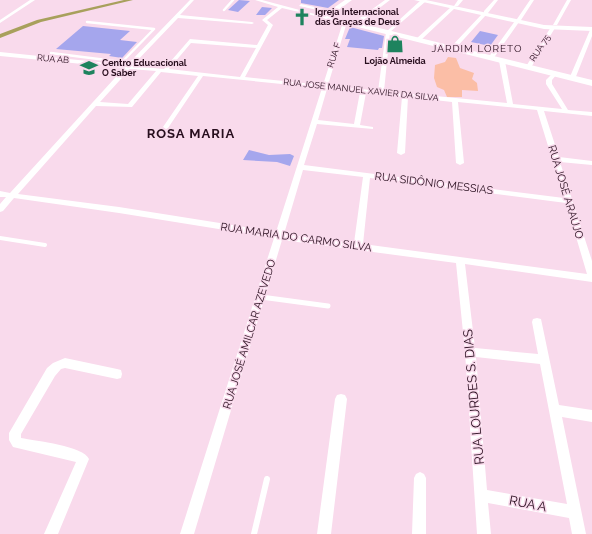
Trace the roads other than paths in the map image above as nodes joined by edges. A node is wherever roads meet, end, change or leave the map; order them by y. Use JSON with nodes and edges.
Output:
{"nodes":[{"id":1,"x":33,"y":0,"type":"edge"},
{"id":2,"x":192,"y":0,"type":"edge"},
{"id":3,"x":233,"y":0,"type":"edge"},
{"id":4,"x":257,"y":0,"type":"edge"},
{"id":5,"x":280,"y":0,"type":"edge"},
{"id":6,"x":349,"y":0,"type":"edge"},
{"id":7,"x":388,"y":0,"type":"edge"},
{"id":8,"x":431,"y":0,"type":"edge"},
{"id":9,"x":496,"y":0,"type":"edge"},
{"id":10,"x":532,"y":0,"type":"edge"},
{"id":11,"x":569,"y":0,"type":"edge"},
{"id":12,"x":420,"y":1,"type":"edge"},
{"id":13,"x":456,"y":4,"type":"edge"},
{"id":14,"x":282,"y":6,"type":"junction"},
{"id":15,"x":224,"y":10,"type":"dead end"},
{"id":16,"x":331,"y":12,"type":"junction"},
{"id":17,"x":485,"y":13,"type":"junction"},
{"id":18,"x":176,"y":16,"type":"junction"},
{"id":19,"x":324,"y":17,"type":"junction"},
{"id":20,"x":518,"y":20,"type":"junction"},
{"id":21,"x":0,"y":22,"type":"edge"},
{"id":22,"x":87,"y":22,"type":"dead end"},
{"id":23,"x":345,"y":22,"type":"junction"},
{"id":24,"x":252,"y":24,"type":"dead end"},
{"id":25,"x":355,"y":24,"type":"junction"},
{"id":26,"x":592,"y":25,"type":"edge"},
{"id":27,"x":554,"y":26,"type":"junction"},
{"id":28,"x":592,"y":29,"type":"edge"},
{"id":29,"x":388,"y":32,"type":"junction"},
{"id":30,"x":418,"y":40,"type":"junction"},
{"id":31,"x":258,"y":47,"type":"junction"},
{"id":32,"x":452,"y":49,"type":"junction"},
{"id":33,"x":51,"y":53,"type":"dead end"},
{"id":34,"x":0,"y":54,"type":"edge"},
{"id":35,"x":130,"y":54,"type":"junction"},
{"id":36,"x":139,"y":55,"type":"junction"},
{"id":37,"x":491,"y":58,"type":"junction"},
{"id":38,"x":502,"y":61,"type":"junction"},
{"id":39,"x":130,"y":66,"type":"junction"},
{"id":40,"x":528,"y":68,"type":"junction"},
{"id":41,"x":163,"y":70,"type":"junction"},
{"id":42,"x":202,"y":74,"type":"junction"},
{"id":43,"x":554,"y":74,"type":"junction"},
{"id":44,"x":242,"y":78,"type":"junction"},
{"id":45,"x":572,"y":79,"type":"junction"},
{"id":46,"x":592,"y":83,"type":"edge"},
{"id":47,"x":324,"y":87,"type":"junction"},
{"id":48,"x":363,"y":90,"type":"junction"},
{"id":49,"x":381,"y":92,"type":"junction"},
{"id":50,"x":405,"y":95,"type":"junction"},
{"id":51,"x":454,"y":100,"type":"junction"},
{"id":52,"x":95,"y":104,"type":"junction"},
{"id":53,"x":510,"y":105,"type":"junction"},
{"id":54,"x":540,"y":109,"type":"junction"},
{"id":55,"x":566,"y":111,"type":"junction"},
{"id":56,"x":592,"y":114,"type":"edge"},
{"id":57,"x":314,"y":122,"type":"junction"},
{"id":58,"x":357,"y":126,"type":"junction"},
{"id":59,"x":166,"y":127,"type":"dead end"},
{"id":60,"x":371,"y":128,"type":"dead end"},
{"id":61,"x":401,"y":153,"type":"dead end"},
{"id":62,"x":555,"y":159,"type":"junction"},
{"id":63,"x":460,"y":163,"type":"dead end"},
{"id":64,"x":592,"y":163,"type":"edge"},
{"id":65,"x":300,"y":167,"type":"junction"},
{"id":66,"x":367,"y":175,"type":"junction"},
{"id":67,"x":0,"y":194,"type":"edge"},
{"id":68,"x":12,"y":195,"type":"junction"},
{"id":69,"x":568,"y":201,"type":"junction"},
{"id":70,"x":0,"y":209,"type":"edge"},
{"id":71,"x":279,"y":236,"type":"junction"},
{"id":72,"x":0,"y":238,"type":"edge"},
{"id":73,"x":45,"y":245,"type":"dead end"},
{"id":74,"x":358,"y":246,"type":"junction"},
{"id":75,"x":460,"y":260,"type":"junction"},
{"id":76,"x":592,"y":275,"type":"edge"},
{"id":77,"x":592,"y":278,"type":"edge"},
{"id":78,"x":260,"y":297,"type":"junction"},
{"id":79,"x":328,"y":306,"type":"dead end"},
{"id":80,"x":537,"y":322,"type":"dead end"},
{"id":81,"x":470,"y":352,"type":"junction"},
{"id":82,"x":545,"y":360,"type":"junction"},
{"id":83,"x":117,"y":374,"type":"dead end"},
{"id":84,"x":341,"y":399,"type":"dead end"},
{"id":85,"x":556,"y":410,"type":"junction"},
{"id":86,"x":592,"y":416,"type":"edge"},
{"id":87,"x":420,"y":478,"type":"dead end"},
{"id":88,"x":267,"y":479,"type":"dead end"},
{"id":89,"x":481,"y":495,"type":"junction"},
{"id":90,"x":575,"y":512,"type":"junction"},
{"id":91,"x":51,"y":534,"type":"edge"},
{"id":92,"x":187,"y":534,"type":"edge"},
{"id":93,"x":254,"y":534,"type":"edge"},
{"id":94,"x":324,"y":534,"type":"edge"},
{"id":95,"x":419,"y":534,"type":"edge"},
{"id":96,"x":484,"y":534,"type":"edge"},
{"id":97,"x":579,"y":534,"type":"edge"}],
"edges":[{"from":1,"to":21,"type":"street"},
{"from":2,"to":18,"type":"street"},
{"from":3,"to":15,"type":"lane"},
{"from":4,"to":14,"type":"street"},
{"from":5,"to":16,"type":"street"},
{"from":6,"to":16,"type":"street"},
{"from":7,"to":25,"type":"street"},
{"from":8,"to":13,"type":"street"},
{"from":9,"to":17,"type":"street"},
{"from":10,"to":20,"type":"street"},
{"from":11,"to":27,"type":"street","name":"RUA 75"},
{"from":12,"to":13,"type":"street"},
{"from":12,"to":29,"type":"street"},
{"from":13,"to":17,"type":"street"},
{"from":13,"to":30,"type":"street"},
{"from":14,"to":19,"type":"street"},
{"from":14,"to":31,"type":"street"},
{"from":16,"to":19,"type":"street"},
{"from":17,"to":20,"type":"street"},
{"from":17,"to":32,"type":"street"},
{"from":18,"to":24,"type":"street"},
{"from":18,"to":36,"type":"street"},
{"from":19,"to":23,"type":"street"},
{"from":20,"to":27,"type":"street"},
{"from":20,"to":37,"type":"street"},
{"from":22,"to":35,"type":"lane"},
{"from":23,"to":25,"type":"street"},
{"from":23,"to":47,"type":"street","name":"RUA F"},
{"from":25,"to":29,"type":"street"},
{"from":26,"to":27,"type":"street"},
{"from":27,"to":28,"type":"street"},
{"from":27,"to":40,"type":"street","name":"RUA 75"},
{"from":28,"to":45,"type":"street"},
{"from":29,"to":30,"type":"street"},
{"from":29,"to":49,"type":"street"},
{"from":30,"to":32,"type":"street"},
{"from":31,"to":41,"type":"street"},
{"from":31,"to":44,"type":"street"},
{"from":32,"to":37,"type":"street"},
{"from":33,"to":35,"type":"lane"},
{"from":34,"to":39,"type":"street","name":"RUA AB"},
{"from":35,"to":36,"type":"street"},
{"from":36,"to":39,"type":"street"},
{"from":37,"to":38,"type":"street"},
{"from":38,"to":40,"type":"street"},
{"from":38,"to":53,"type":"street"},
{"from":39,"to":41,"type":"street","name":"RUA JOSE MANUEL XAVIER DA SILVA"},
{"from":39,"to":52,"type":"street"},
{"from":40,"to":43,"type":"street"},
{"from":41,"to":42,"type":"street","name":"RUA JOSE MANUEL XAVIER DA SILVA"},
{"from":41,"to":52,"type":"street"},
{"from":42,"to":44,"type":"street","name":"RUA JOSE MANUEL XAVIER DA SILVA"},
{"from":42,"to":59,"type":"street"},
{"from":43,"to":45,"type":"street"},
{"from":43,"to":55,"type":"street"},
{"from":44,"to":47,"type":"street","name":"RUA JOSE MANUEL XAVIER DA SILVA"},
{"from":45,"to":46,"type":"street"},
{"from":47,"to":48,"type":"street","name":"RUA JOSE MANUEL XAVIER DA SILVA"},
{"from":47,"to":57,"type":"street","name":"RUA JOSÉ AMILCAR AZEVEDO"},
{"from":48,"to":49,"type":"street","name":"RUA JOSE MANUEL XAVIER DA SILVA"},
{"from":48,"to":58,"type":"street"},
{"from":49,"to":50,"type":"street","name":"RUA JOSE MANUEL XAVIER DA SILVA"},
{"from":50,"to":51,"type":"street","name":"RUA JOSE MANUEL XAVIER DA SILVA"},
{"from":50,"to":61,"type":"street"},
{"from":51,"to":53,"type":"street","name":"RUA JOSE MANUEL XAVIER DA SILVA"},
{"from":51,"to":63,"type":"street"},
{"from":52,"to":68,"type":"street"},
{"from":53,"to":54,"type":"street","name":"RUA JOSE MANUEL XAVIER DA SILVA"},
{"from":54,"to":55,"type":"street","name":"RUA JOSE MANUEL XAVIER DA SILVA"},
{"from":54,"to":62,"type":"street","name":"RUA JOSÉ ARAÚJO"},
{"from":55,"to":56,"type":"street","name":"RUA JOSE MANUEL XAVIER DA SILVA"},
{"from":57,"to":58,"type":"street"},
{"from":57,"to":65,"type":"street","name":"RUA JOSÉ AMILCAR AZEVEDO"},
{"from":58,"to":60,"type":"street"},
{"from":62,"to":64,"type":"street"},
{"from":62,"to":69,"type":"street","name":"RUA JOSÉ ARAÚJO"},
{"from":65,"to":66,"type":"street","name":"RUA SIDÔNIO MESSIAS"},
{"from":65,"to":71,"type":"street","name":"RUA JOSÉ AMILCAR AZEVEDO"},
{"from":66,"to":69,"type":"street","name":"RUA SIDÔNIO MESSIAS"},
{"from":66,"to":74,"type":"street"},
{"from":67,"to":68,"type":"street","name":"RUA MARIA DO CARMO SILVA"},
{"from":68,"to":70,"type":"street"},
{"from":68,"to":71,"type":"street","name":"RUA MARIA DO CARMO SILVA"},
{"from":69,"to":76,"type":"street","name":"RUA JOSÉ ARAÚJO"},
{"from":71,"to":74,"type":"street","name":"RUA MARIA DO CARMO SILVA"},
{"from":71,"to":78,"type":"street","name":"RUA JOSÉ AMILCAR AZEVEDO"},
{"from":72,"to":73,"type":"lane"},
{"from":74,"to":75,"type":"street","name":"RUA MARIA DO CARMO SILVA"},
{"from":75,"to":77,"type":"street","name":"RUA MARIA DO CARMO SILVA"},
{"from":75,"to":81,"type":"street","name":"RUA LOURDES S. DIAS"},
{"from":78,"to":79,"type":"lane"},
{"from":78,"to":92,"type":"street","name":"RUA JOSÉ AMILCAR AZEVEDO"},
{"from":80,"to":82,"type":"street"},
{"from":81,"to":82,"type":"street"},
{"from":81,"to":89,"type":"street","name":"RUA LOURDES S. DIAS"},
{"from":82,"to":85,"type":"street"},
{"from":83,"to":91,"type":"street"},
{"from":84,"to":94,"type":"street"},
{"from":85,"to":86,"type":"street"},
{"from":85,"to":90,"type":"street"},
{"from":87,"to":95,"type":"street"},
{"from":88,"to":93,"type":"lane"},
{"from":89,"to":90,"type":"street","name":"RUA A"},
{"from":89,"to":96,"type":"street","name":"RUA LOURDES S. DIAS"},
{"from":90,"to":97,"type":"street"}]}
